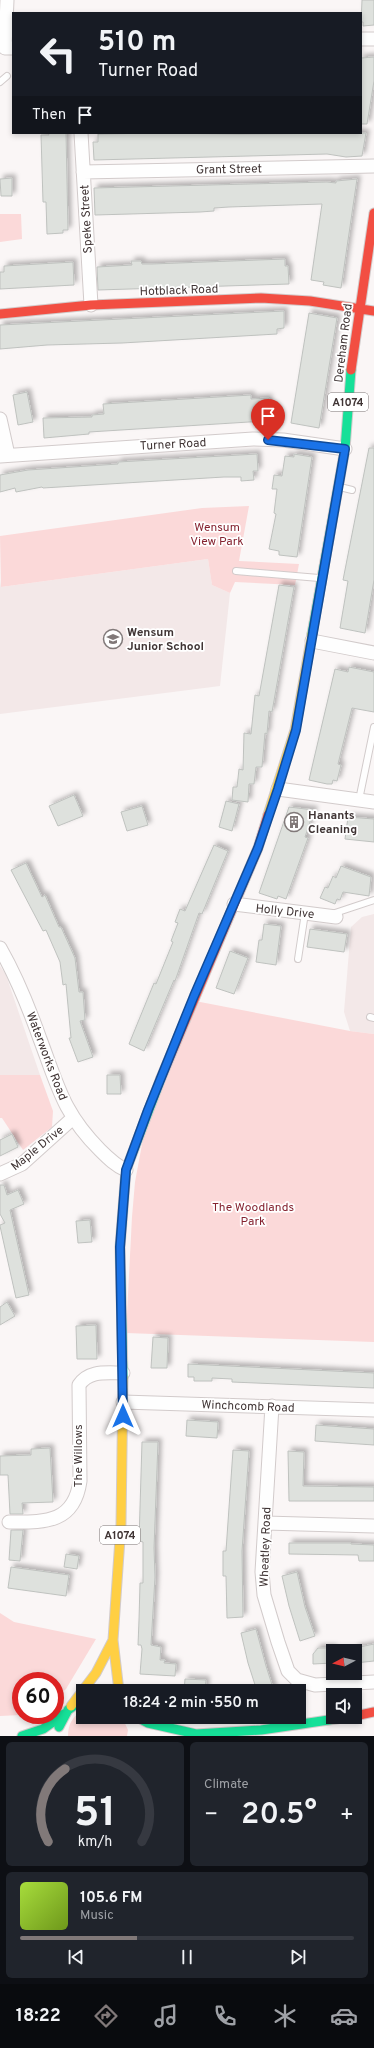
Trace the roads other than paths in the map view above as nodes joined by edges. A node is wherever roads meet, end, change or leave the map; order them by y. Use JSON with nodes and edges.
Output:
{"nodes":[{"id":1,"x":8,"y":0,"type":"edge"},
{"id":2,"x":362,"y":39,"type":"edge"},
{"id":3,"x":374,"y":39,"type":"edge"},
{"id":4,"x":9,"y":48,"type":"edge"},
{"id":5,"x":6,"y":76,"type":"dead end"},
{"id":6,"x":0,"y":82,"type":"edge"},
{"id":7,"x":81,"y":134,"type":"edge"},
{"id":8,"x":374,"y":166,"type":"edge"},
{"id":9,"x":83,"y":172,"type":"junction"},
{"id":10,"x":374,"y":213,"type":"edge"},
{"id":11,"x":91,"y":305,"type":"junction"},
{"id":12,"x":359,"y":309,"type":"junction"},
{"id":13,"x":374,"y":311,"type":"edge"},
{"id":14,"x":0,"y":314,"type":"edge"},
{"id":15,"x":0,"y":419,"type":"edge"},
{"id":16,"x":345,"y":449,"type":"junction"},
{"id":17,"x":4,"y":456,"type":"edge"},
{"id":18,"x":338,"y":487,"type":"junction"},
{"id":19,"x":352,"y":490,"type":"dead end"},
{"id":20,"x":236,"y":572,"type":"dead end"},
{"id":21,"x":323,"y":578,"type":"junction"},
{"id":22,"x":312,"y":641,"type":"junction"},
{"id":23,"x":374,"y":653,"type":"edge"},
{"id":24,"x":374,"y":727,"type":"edge"},
{"id":25,"x":278,"y":789,"type":"junction"},
{"id":26,"x":359,"y":800,"type":"junction"},
{"id":27,"x":374,"y":802,"type":"edge"},
{"id":28,"x":374,"y":900,"type":"edge"},
{"id":29,"x":234,"y":904,"type":"junction"},
{"id":30,"x":305,"y":913,"type":"junction"},
{"id":31,"x":333,"y":916,"type":"joint"},
{"id":32,"x":0,"y":948,"type":"edge"},
{"id":33,"x":298,"y":958,"type":"dead end"},
{"id":34,"x":73,"y":1118,"type":"junction"},
{"id":35,"x":126,"y":1170,"type":"junction"},
{"id":36,"x":0,"y":1174,"type":"edge"},
{"id":37,"x":123,"y":1373,"type":"junction"},
{"id":38,"x":123,"y":1402,"type":"junction"},
{"id":39,"x":272,"y":1406,"type":"junction"},
{"id":40,"x":374,"y":1410,"type":"edge"},
{"id":41,"x":9,"y":1522,"type":"dead end"},
{"id":42,"x":265,"y":1523,"type":"junction"},
{"id":43,"x":374,"y":1526,"type":"edge"},
{"id":44,"x":113,"y":1640,"type":"junction"},
{"id":45,"x":374,"y":1682,"type":"edge"},
{"id":46,"x":118,"y":1684,"type":"edge"},
{"id":47,"x":76,"y":1703,"type":"edge"},
{"id":48,"x":72,"y":1706,"type":"junction"},
{"id":49,"x":374,"y":1712,"type":"edge"},
{"id":50,"x":64,"y":1714,"type":"edge"},
{"id":51,"x":362,"y":1715,"type":"edge"},
{"id":52,"x":326,"y":1721,"type":"edge"},
{"id":53,"x":50,"y":1724,"type":"edge"},
{"id":54,"x":60,"y":1724,"type":"edge"},
{"id":55,"x":135,"y":1724,"type":"edge"},
{"id":56,"x":155,"y":1724,"type":"edge"},
{"id":57,"x":136,"y":1729,"type":"dead end"},
{"id":58,"x":261,"y":1730,"type":"junction"},
{"id":59,"x":193,"y":1735,"type":"edge"},
{"id":60,"x":22,"y":1736,"type":"edge"},
{"id":61,"x":58,"y":1736,"type":"edge"},
{"id":62,"x":273,"y":1736,"type":"edge"}],
"edges":[{"from":1,"to":4,"type":"street"},
{"from":2,"to":3,"type":"street"},
{"from":5,"to":6,"type":"lane"},
{"from":7,"to":9,"type":"street","name":"Speke Street"},
{"from":8,"to":9,"type":"street","name":"Grant Street"},
{"from":9,"to":11,"type":"street","name":"Speke Street"},
{"from":10,"to":12,"type":"main road","name":"Dereham Road","number":"A1074"},
{"from":11,"to":12,"type":"main road","name":"Hotblack Road"},
{"from":11,"to":14,"type":"main road","name":"Hotblack Road"},
{"from":12,"to":13,"type":"main road","name":"Hotblack Road"},
{"from":12,"to":16,"type":"main road","name":"Dereham Road","number":"A1074"},
{"from":15,"to":17,"type":"street"},
{"from":16,"to":17,"type":"street","name":"Turner Road"},
{"from":16,"to":18,"type":"main road","name":"Dereham Road","number":"A1074"},
{"from":18,"to":19,"type":"lane"},
{"from":18,"to":21,"type":"main road","name":"Dereham Road","number":"A1074"},
{"from":20,"to":21,"type":"lane"},
{"from":21,"to":22,"type":"main road","name":"Dereham Road","number":"A1074"},
{"from":22,"to":23,"type":"street"},
{"from":22,"to":25,"type":"main road","name":"Dereham Road","number":"A1074"},
{"from":24,"to":26,"type":"lane"},
{"from":25,"to":26,"type":"street"},
{"from":25,"to":29,"type":"main road","name":"Dereham Road","number":"A1074"},
{"from":26,"to":27,"type":"street"},
{"from":28,"to":31,"type":"lane"},
{"from":29,"to":30,"type":"street","name":"Holly Drive"},
{"from":29,"to":35,"type":"main road","name":"Dereham Road","number":"A1074"},
{"from":30,"to":31,"type":"street","name":"Holly Drive"},
{"from":30,"to":33,"type":"lane"},
{"from":32,"to":34,"type":"street","name":"Waterworks Road"},
{"from":34,"to":35,"type":"street","name":"Waterworks Road"},
{"from":34,"to":36,"type":"street","name":"Maple Drive"},
{"from":35,"to":37,"type":"main road","name":"Dereham Road","number":"A1074"},
{"from":37,"to":38,"type":"main road","name":"Dereham Road","number":"A1074"},
{"from":37,"to":41,"type":"street","name":"The Willows"},
{"from":38,"to":39,"type":"street","name":"Winchcomb Road"},
{"from":38,"to":44,"type":"main road","name":"Dereham Road","number":"A1074"},
{"from":39,"to":40,"type":"street","name":"Winchcomb Road"},
{"from":39,"to":42,"type":"street","name":"Wheatley Road"},
{"from":42,"to":43,"type":"street"},
{"from":42,"to":45,"type":"street","name":"Wheatley Road"},
{"from":44,"to":46,"type":"main road","name":"Dereham Road","number":"A1074"},
{"from":44,"to":48,"type":"main road","name":"Dereham Road","number":"A1074"},
{"from":47,"to":48,"type":"main road","name":"Dereham Road"},
{"from":48,"to":50,"type":"main road","name":"Dereham Road"},
{"from":49,"to":51,"type":"main road"},
{"from":52,"to":58,"type":"main road"},
{"from":53,"to":60,"type":"main road"},
{"from":54,"to":61,"type":"main road","name":"Dereham Road"},
{"from":55,"to":57,"type":"main road"},
{"from":56,"to":59,"type":"main road"},
{"from":58,"to":59,"type":"main road"},
{"from":58,"to":62,"type":"lane"}]}
